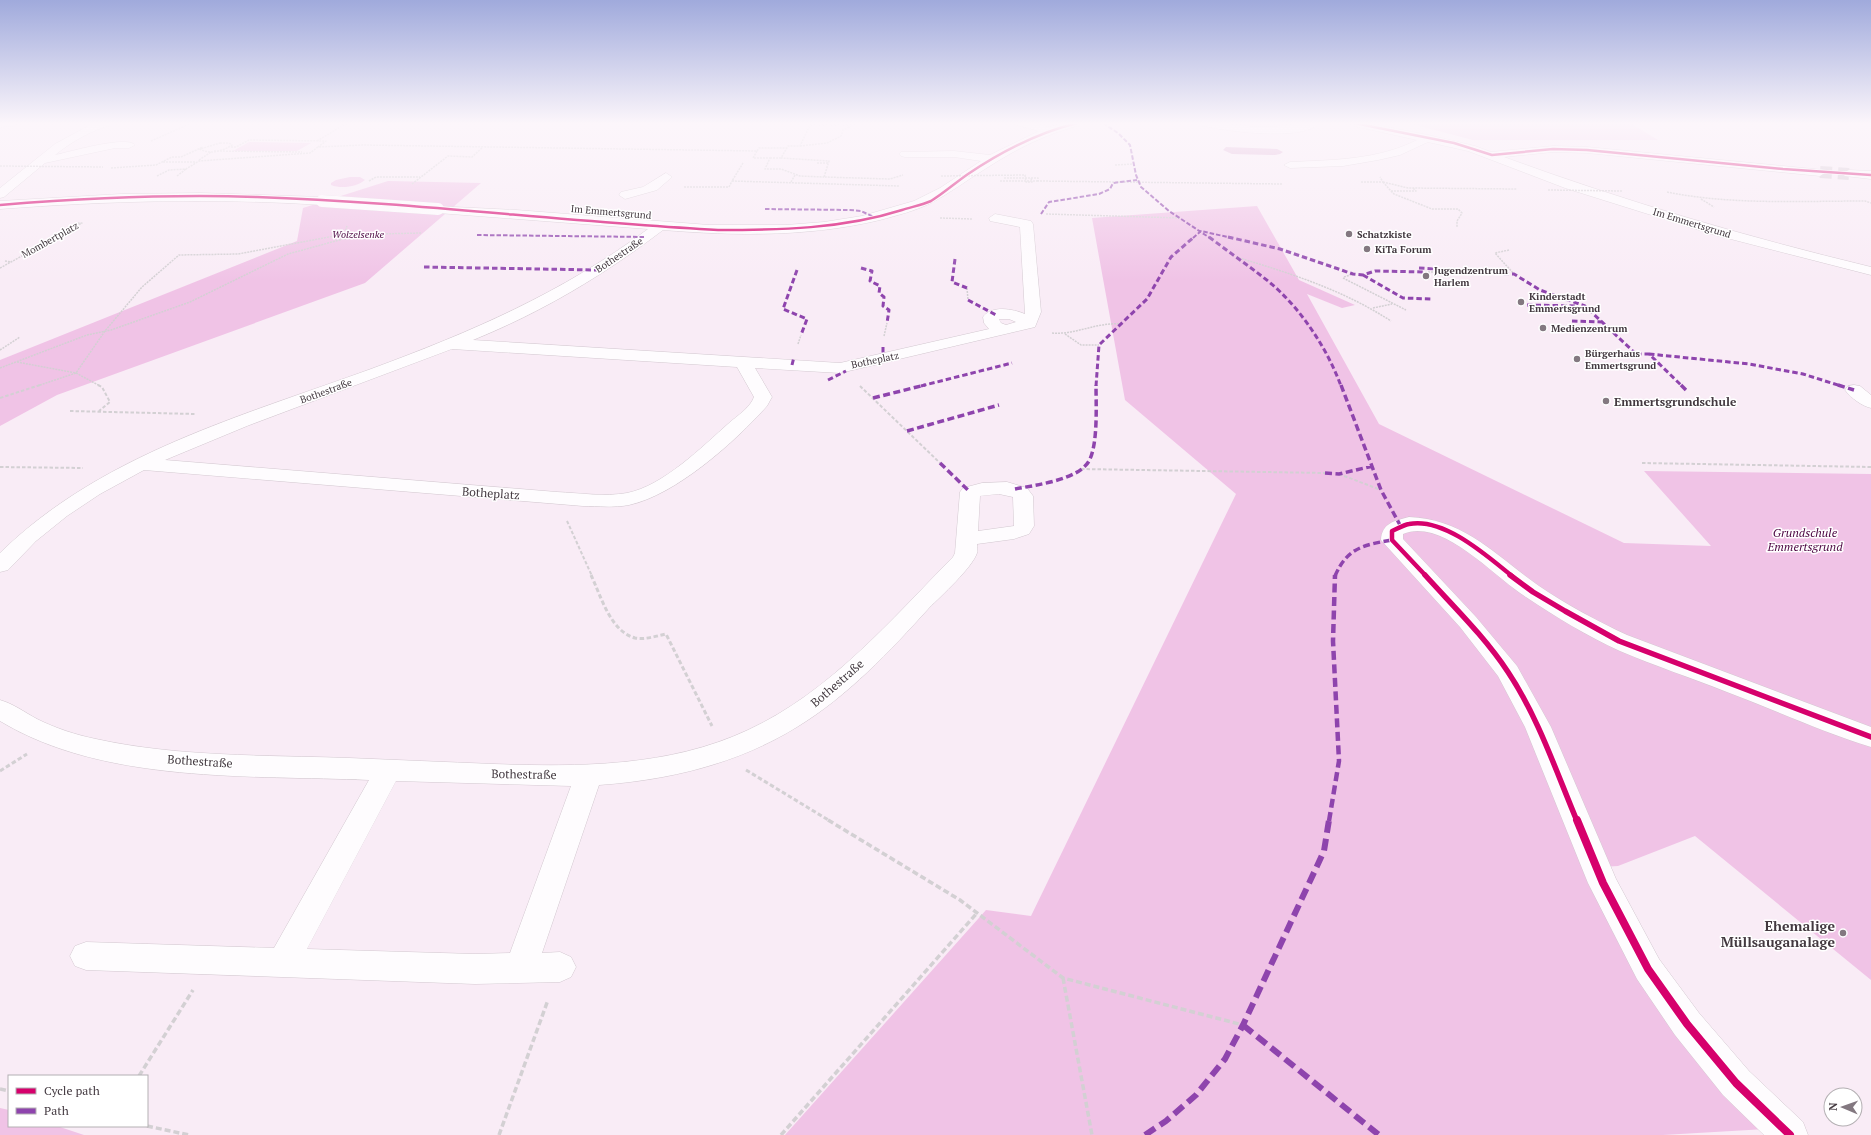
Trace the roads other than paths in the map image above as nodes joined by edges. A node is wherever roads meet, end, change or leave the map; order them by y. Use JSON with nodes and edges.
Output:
{"nodes":[{"id":1,"x":21,"y":176,"type":"edge"},
{"id":2,"x":967,"y":176,"type":"edge"},
{"id":3,"x":1552,"y":176,"type":"edge"},
{"id":4,"x":666,"y":177,"type":"dead end"},
{"id":5,"x":0,"y":194,"type":"edge"},
{"id":6,"x":1623,"y":194,"type":"junction"},
{"id":7,"x":626,"y":195,"type":"dead end"},
{"id":8,"x":1664,"y":197,"type":"road end"},
{"id":9,"x":0,"y":205,"type":"edge"},
{"id":10,"x":995,"y":218,"type":"road end"},
{"id":11,"x":660,"y":226,"type":"junction"},
{"id":12,"x":1871,"y":271,"type":"edge"},
{"id":13,"x":451,"y":344,"type":"junction"},
{"id":14,"x":743,"y":362,"type":"junction"},
{"id":15,"x":1854,"y":390,"type":"dead end"},
{"id":16,"x":1871,"y":403,"type":"edge"},
{"id":17,"x":137,"y":466,"type":"junction"},
{"id":18,"x":968,"y":539,"type":"dead end"},
{"id":19,"x":0,"y":566,"type":"edge"},
{"id":20,"x":0,"y":709,"type":"edge"},
{"id":21,"x":1871,"y":737,"type":"edge"},
{"id":22,"x":388,"y":770,"type":"junction"},
{"id":23,"x":589,"y":774,"type":"junction"},
{"id":24,"x":86,"y":956,"type":"dead end"},
{"id":25,"x":283,"y":963,"type":"junction"},
{"id":26,"x":521,"y":967,"type":"junction"},
{"id":27,"x":560,"y":967,"type":"road end"},
{"id":28,"x":1790,"y":1135,"type":"edge"}],
"edges":[{"from":1,"to":5,"type":"street"},
{"from":2,"to":11,"type":"street","name":"Im Emmertsgrund"},
{"from":3,"to":6,"type":"street","name":"Im Emmertsgrund"},
{"from":4,"to":7,"type":"street"},
{"from":6,"to":8,"type":"street"},
{"from":6,"to":12,"type":"street","name":"Im Emmertsgrund"},
{"from":9,"to":11,"type":"street","name":"Im Emmertsgrund","bridge":true},
{"from":10,"to":14,"type":"street","name":"Botheplatz"},
{"from":11,"to":13,"type":"street","name":"Bothestraße"},
{"from":13,"to":14,"type":"street","name":"Botheplatz"},
{"from":13,"to":17,"type":"street","name":"Bothestraße"},
{"from":14,"to":17,"type":"street","name":"Botheplatz"},
{"from":15,"to":16,"type":"street"},
{"from":17,"to":19,"type":"street","name":"Bothestraße"},
{"from":18,"to":23,"type":"street","name":"Bothestraße"},
{"from":20,"to":22,"type":"street","name":"Bothestraße"},
{"from":21,"to":28,"type":"street"},
{"from":22,"to":23,"type":"street","name":"Bothestraße"},
{"from":22,"to":25,"type":"street"},
{"from":23,"to":26,"type":"street"},
{"from":24,"to":25,"type":"street"},
{"from":25,"to":26,"type":"street"},
{"from":26,"to":27,"type":"street"}]}
